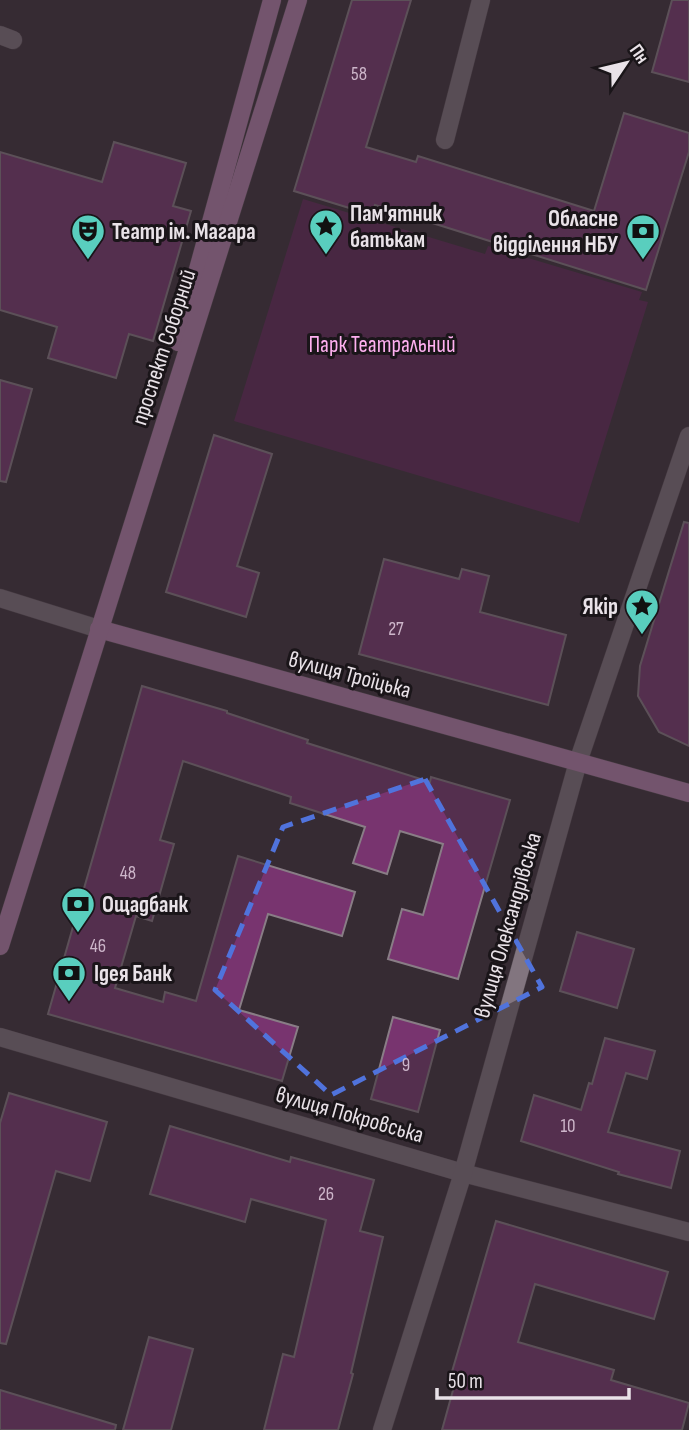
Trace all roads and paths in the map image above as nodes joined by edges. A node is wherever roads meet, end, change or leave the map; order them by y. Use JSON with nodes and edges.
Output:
{"nodes":[{"id":1,"x":272,"y":0,"type":"edge"},
{"id":2,"x":298,"y":0,"type":"edge"},
{"id":3,"x":481,"y":0,"type":"edge"},
{"id":4,"x":445,"y":140,"type":"dead end"},
{"id":5,"x":689,"y":436,"type":"edge"},
{"id":6,"x":0,"y":598,"type":"edge"},
{"id":7,"x":99,"y":629,"type":"junction"},
{"id":8,"x":578,"y":762,"type":"junction"},
{"id":9,"x":689,"y":793,"type":"edge"},
{"id":10,"x":0,"y":946,"type":"edge"},
{"id":11,"x":0,"y":1037,"type":"edge"},
{"id":12,"x":463,"y":1173,"type":"junction"},
{"id":13,"x":689,"y":1232,"type":"edge"},
{"id":14,"x":382,"y":1430,"type":"edge"}],
"edges":[{"from":1,"to":7,"type":"main road","name":"проспект Соборний"},
{"from":2,"to":7,"type":"main road","name":"проспект Соборний"},
{"from":3,"to":4,"type":"street"},
{"from":5,"to":8,"type":"street","name":"вулиця Олександрівська"},
{"from":6,"to":7,"type":"street","name":"вулиця Троїцька"},
{"from":7,"to":8,"type":"main road","name":"вулиця Троїцька"},
{"from":7,"to":10,"type":"main road","name":"проспект Соборний"},
{"from":8,"to":9,"type":"main road","name":"вулиця Троїцька"},
{"from":8,"to":12,"type":"street","name":"вулиця Олександрівська"},
{"from":11,"to":12,"type":"street","name":"вулиця Покровська"},
{"from":12,"to":13,"type":"street","name":"вулиця Покровська"},
{"from":12,"to":14,"type":"street","name":"вулиця Олександрівська"}]}
